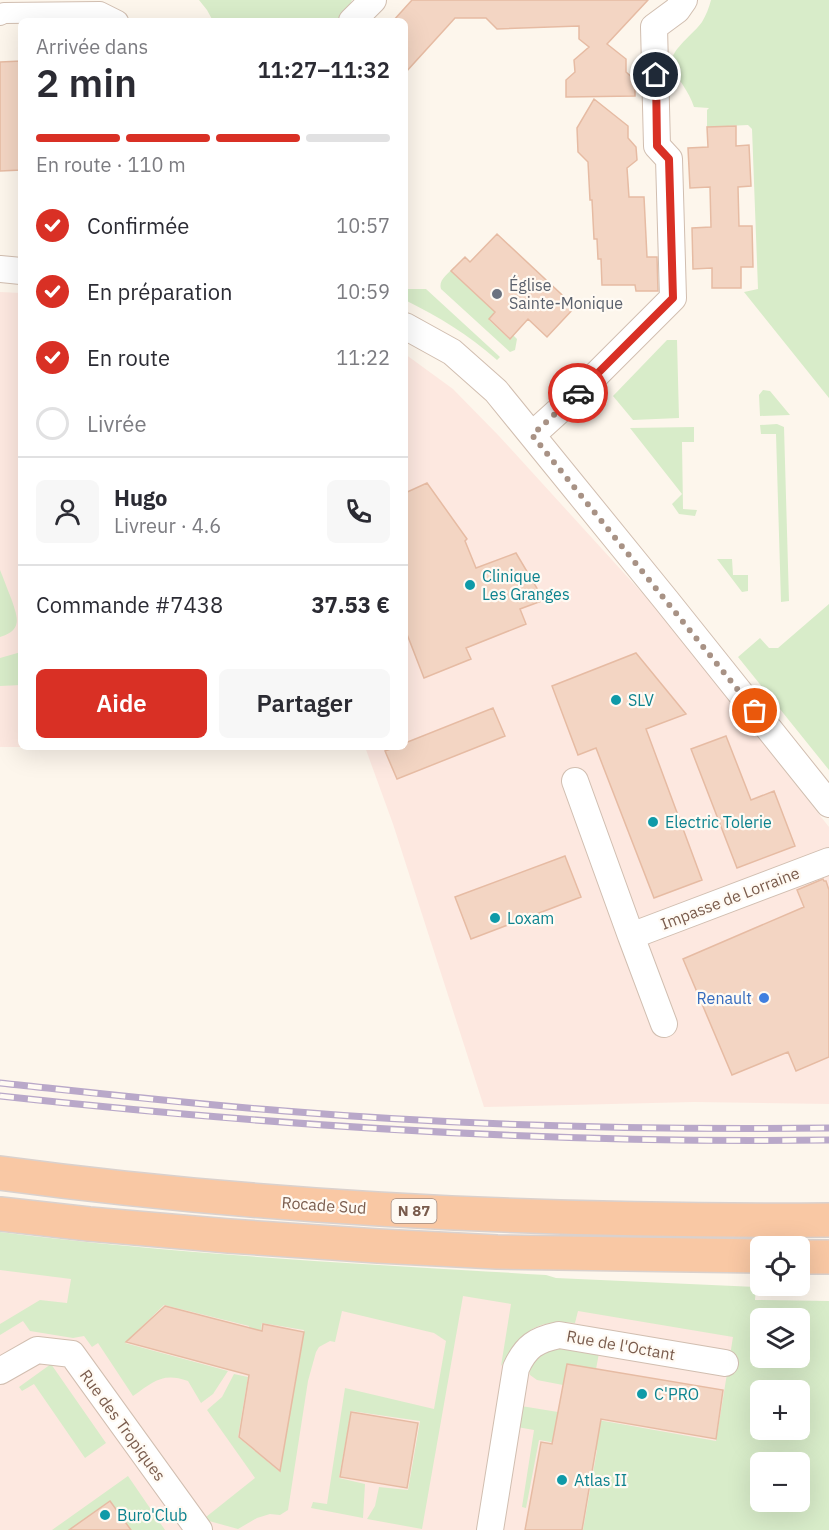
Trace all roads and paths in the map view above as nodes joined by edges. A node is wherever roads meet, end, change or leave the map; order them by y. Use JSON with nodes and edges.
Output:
{"nodes":[{"id":1,"x":373,"y":0,"type":"edge"},
{"id":2,"x":684,"y":0,"type":"edge"},
{"id":3,"x":0,"y":15,"type":"edge"},
{"id":4,"x":112,"y":18,"type":"edge"},
{"id":5,"x":355,"y":18,"type":"edge"},
{"id":6,"x":0,"y":270,"type":"edge"},
{"id":7,"x":18,"y":272,"type":"edge"},
{"id":8,"x":408,"y":328,"type":"edge"},
{"id":9,"x":532,"y":435,"type":"junction"},
{"id":10,"x":576,"y":781,"type":"dead end"},
{"id":11,"x":829,"y":804,"type":"edge"},
{"id":12,"x":829,"y":861,"type":"edge"},
{"id":13,"x":632,"y":936,"type":"junction"},
{"id":14,"x":664,"y":1024,"type":"dead end"},
{"id":15,"x":0,"y":1173,"type":"edge"},
{"id":16,"x":829,"y":1199,"type":"edge"},
{"id":17,"x":420,"y":1211,"type":"junction"},
{"id":18,"x":0,"y":1214,"type":"edge"},
{"id":19,"x":829,"y":1220,"type":"edge"},
{"id":20,"x":750,"y":1256,"type":"edge"},
{"id":21,"x":810,"y":1257,"type":"edge"},
{"id":22,"x":829,"y":1257,"type":"edge"},
{"id":23,"x":725,"y":1363,"type":"dead end"},
{"id":24,"x":0,"y":1371,"type":"edge"},
{"id":25,"x":199,"y":1530,"type":"edge"},
{"id":26,"x":490,"y":1530,"type":"edge"}],
"edges":[{"from":1,"to":5,"type":"street"},
{"from":2,"to":9,"type":"street"},
{"from":3,"to":4,"type":"street"},
{"from":6,"to":7,"type":"street"},
{"from":8,"to":9,"type":"street"},
{"from":9,"to":11,"type":"street"},
{"from":10,"to":13,"type":"street"},
{"from":12,"to":13,"type":"street","name":"Impasse de Lorraine"},
{"from":13,"to":14,"type":"street"},
{"from":15,"to":17,"type":"highway","name":"Rocade Sud","number":"N 87"},
{"from":16,"to":17,"type":"highway"},
{"from":17,"to":19,"type":"highway","name":"Rocade Sud","number":"N 87"},
{"from":18,"to":20,"type":"highway","number":"N 87"},
{"from":21,"to":22,"type":"highway"},
{"from":23,"to":26,"type":"street","name":"Rue de l'Octant"},
{"from":24,"to":25,"type":"street","name":"Rue des Tropiques"}]}
